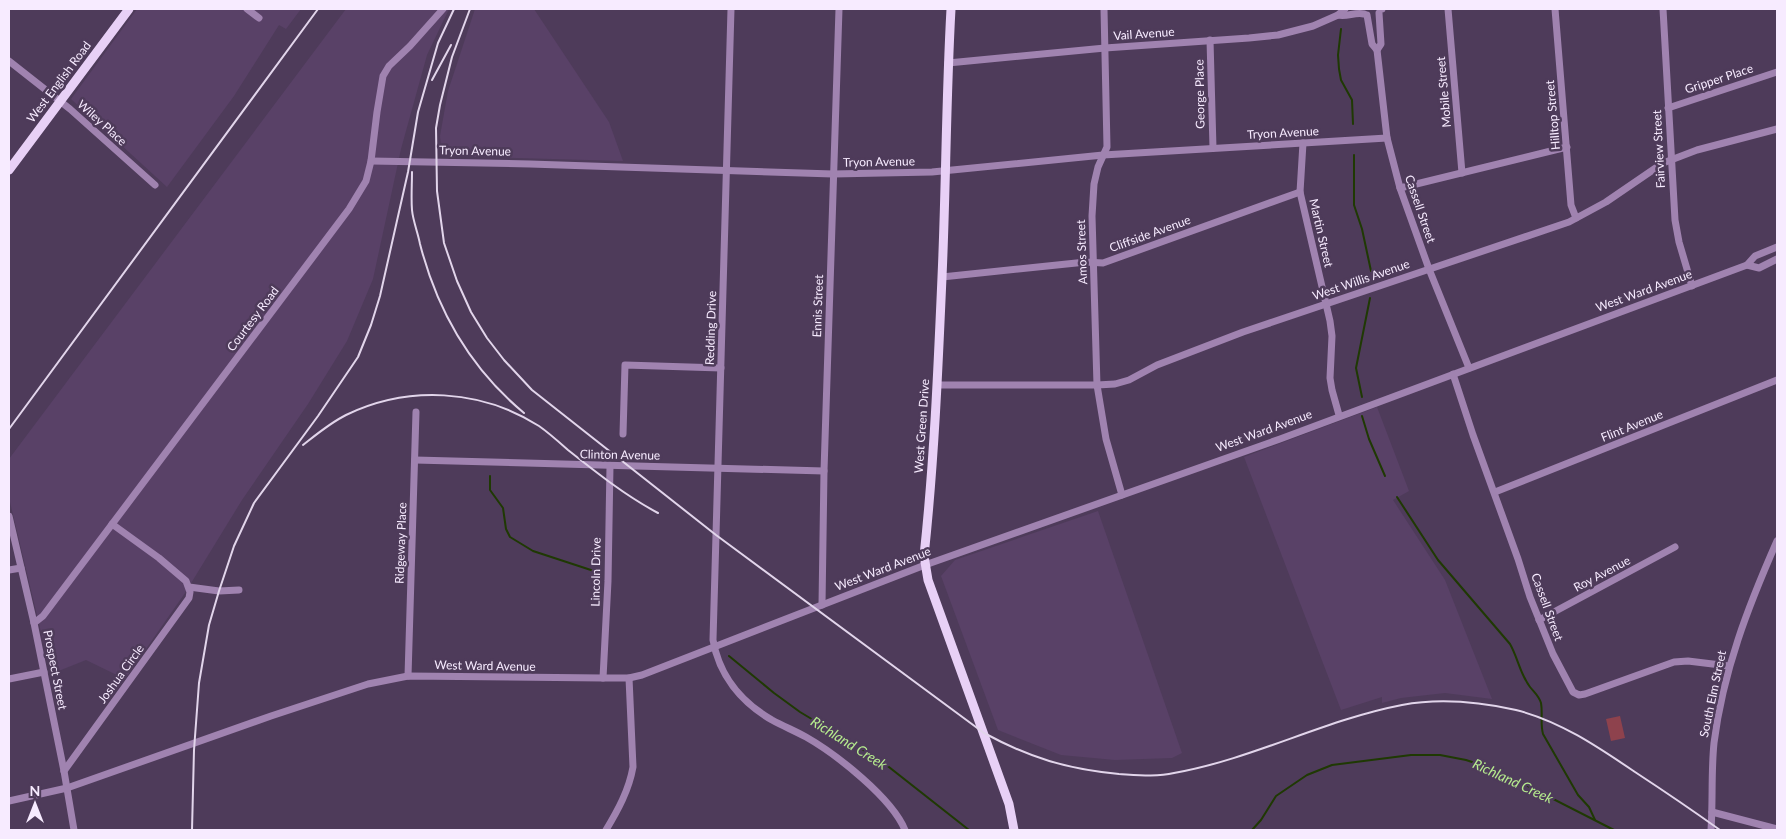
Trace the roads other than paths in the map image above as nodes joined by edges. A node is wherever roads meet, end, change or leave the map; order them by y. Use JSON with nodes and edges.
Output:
{"nodes":[{"id":1,"x":129,"y":9,"type":"edge"},
{"id":2,"x":246,"y":9,"type":"edge"},
{"id":3,"x":443,"y":9,"type":"edge"},
{"id":4,"x":722,"y":9,"type":"edge"},
{"id":5,"x":839,"y":9,"type":"edge"},
{"id":6,"x":951,"y":9,"type":"edge"},
{"id":7,"x":1104,"y":9,"type":"edge"},
{"id":8,"x":1345,"y":9,"type":"edge"},
{"id":9,"x":1448,"y":9,"type":"edge"},
{"id":10,"x":1555,"y":9,"type":"edge"},
{"id":11,"x":1663,"y":9,"type":"edge"},
{"id":12,"x":1381,"y":10,"type":"edge"},
{"id":13,"x":730,"y":11,"type":"edge"},
{"id":14,"x":1364,"y":12,"type":"edge"},
{"id":15,"x":1338,"y":15,"type":"junction"},
{"id":16,"x":259,"y":18,"type":"dead end"},
{"id":17,"x":1210,"y":40,"type":"junction"},
{"id":18,"x":1105,"y":48,"type":"junction"},
{"id":19,"x":1378,"y":50,"type":"junction"},
{"id":20,"x":9,"y":61,"type":"edge"},
{"id":21,"x":948,"y":63,"type":"junction"},
{"id":22,"x":1777,"y":72,"type":"edge"},
{"id":23,"x":61,"y":102,"type":"junction"},
{"id":24,"x":1668,"y":108,"type":"junction"},
{"id":25,"x":1777,"y":129,"type":"edge"},
{"id":26,"x":1387,"y":138,"type":"junction"},
{"id":27,"x":1302,"y":143,"type":"junction"},
{"id":28,"x":1566,"y":147,"type":"junction"},
{"id":29,"x":1213,"y":148,"type":"junction"},
{"id":30,"x":1103,"y":155,"type":"junction"},
{"id":31,"x":1672,"y":160,"type":"junction"},
{"id":32,"x":371,"y":161,"type":"junction"},
{"id":33,"x":9,"y":170,"type":"edge"},
{"id":34,"x":726,"y":170,"type":"junction"},
{"id":35,"x":946,"y":171,"type":"junction"},
{"id":36,"x":1462,"y":173,"type":"junction"},
{"id":37,"x":833,"y":174,"type":"junction"},
{"id":38,"x":154,"y":185,"type":"dead end"},
{"id":39,"x":1400,"y":188,"type":"junction"},
{"id":40,"x":1300,"y":192,"type":"junction"},
{"id":41,"x":1576,"y":218,"type":"junction"},
{"id":42,"x":1777,"y":247,"type":"edge"},
{"id":43,"x":1777,"y":259,"type":"edge"},
{"id":44,"x":1094,"y":262,"type":"junction"},
{"id":45,"x":1747,"y":265,"type":"junction"},
{"id":46,"x":1429,"y":269,"type":"junction"},
{"id":47,"x":942,"y":277,"type":"junction"},
{"id":48,"x":1692,"y":286,"type":"junction"},
{"id":49,"x":1326,"y":304,"type":"junction"},
{"id":50,"x":721,"y":368,"type":"junction"},
{"id":51,"x":1469,"y":368,"type":"junction"},
{"id":52,"x":1454,"y":374,"type":"junction"},
{"id":53,"x":1777,"y":380,"type":"edge"},
{"id":54,"x":937,"y":385,"type":"junction"},
{"id":55,"x":1097,"y":385,"type":"junction"},
{"id":56,"x":416,"y":412,"type":"dead end"},
{"id":57,"x":1340,"y":416,"type":"junction"},
{"id":58,"x":623,"y":434,"type":"dead end"},
{"id":59,"x":415,"y":460,"type":"junction"},
{"id":60,"x":610,"y":466,"type":"junction"},
{"id":61,"x":718,"y":468,"type":"junction"},
{"id":62,"x":824,"y":471,"type":"junction"},
{"id":63,"x":1495,"y":492,"type":"junction"},
{"id":64,"x":1122,"y":495,"type":"junction"},
{"id":65,"x":9,"y":516,"type":"edge"},
{"id":66,"x":112,"y":524,"type":"junction"},
{"id":67,"x":1777,"y":541,"type":"edge"},
{"id":68,"x":1675,"y":547,"type":"dead end"},
{"id":69,"x":925,"y":565,"type":"junction"},
{"id":70,"x":21,"y":568,"type":"junction"},
{"id":71,"x":9,"y":570,"type":"edge"},
{"id":72,"x":189,"y":588,"type":"junction"},
{"id":73,"x":239,"y":590,"type":"dead end"},
{"id":74,"x":822,"y":605,"type":"junction"},
{"id":75,"x":1539,"y":620,"type":"junction"},
{"id":76,"x":34,"y":624,"type":"junction"},
{"id":77,"x":714,"y":648,"type":"junction"},
{"id":78,"x":1729,"y":666,"type":"junction"},
{"id":79,"x":44,"y":672,"type":"junction"},
{"id":80,"x":408,"y":676,"type":"junction"},
{"id":81,"x":603,"y":678,"type":"junction"},
{"id":82,"x":628,"y":678,"type":"junction"},
{"id":83,"x":9,"y":679,"type":"edge"},
{"id":84,"x":64,"y":771,"type":"junction"},
{"id":85,"x":67,"y":788,"type":"junction"},
{"id":86,"x":9,"y":801,"type":"edge"},
{"id":87,"x":1712,"y":812,"type":"junction"},
{"id":88,"x":1777,"y":829,"type":"edge"},
{"id":89,"x":74,"y":830,"type":"edge"},
{"id":90,"x":606,"y":830,"type":"edge"},
{"id":91,"x":905,"y":830,"type":"edge"},
{"id":92,"x":1014,"y":830,"type":"edge"},
{"id":93,"x":1710,"y":830,"type":"edge"}],
"edges":[{"from":1,"to":23,"type":"main road","name":"West English Road"},
{"from":2,"to":16,"type":"street"},
{"from":3,"to":32,"type":"street","name":"Courtesy Road"},
{"from":4,"to":13,"type":"street"},
{"from":5,"to":37,"type":"street","name":"Ennis Street"},
{"from":6,"to":21,"type":"main road","name":"West Green Drive"},
{"from":7,"to":18,"type":"street","name":"Amos Street"},
{"from":8,"to":15,"type":"street","name":"Vail Avenue"},
{"from":9,"to":36,"type":"street","name":"Mobile Street"},
{"from":10,"to":28,"type":"street","name":"Hilltop Street"},
{"from":11,"to":24,"type":"street","name":"Fairview Street"},
{"from":12,"to":14,"type":"street","name":"Vail Avenue"},
{"from":12,"to":19,"type":"street","name":"Cassell Street"},
{"from":13,"to":34,"type":"street","name":"Redding Drive"},
{"from":14,"to":15,"type":"street","name":"Vail Avenue"},
{"from":14,"to":19,"type":"street","name":"Cassell Street"},
{"from":15,"to":17,"type":"street","name":"Vail Avenue"},
{"from":17,"to":18,"type":"street","name":"Vail Avenue"},
{"from":17,"to":29,"type":"street","name":"George Place"},
{"from":18,"to":21,"type":"street","name":"Vail Avenue"},
{"from":18,"to":30,"type":"street","name":"Amos Street"},
{"from":19,"to":26,"type":"street","name":"Cassell Street"},
{"from":20,"to":23,"type":"street","name":"Wiley Place"},
{"from":21,"to":35,"type":"main road","name":"West Green Drive"},
{"from":22,"to":24,"type":"street","name":"Gripper Place"},
{"from":23,"to":33,"type":"main road","name":"West English Road"},
{"from":23,"to":38,"type":"street","name":"Wiley Place"},
{"from":24,"to":31,"type":"street","name":"Fairview Street"},
{"from":25,"to":31,"type":"street","name":"West Willis Avenue"},
{"from":26,"to":27,"type":"street","name":"Tryon Avenue"},
{"from":26,"to":39,"type":"street","name":"Cassell Street"},
{"from":27,"to":29,"type":"street","name":"Tryon Avenue"},
{"from":27,"to":40,"type":"street","name":"Martin Street"},
{"from":28,"to":36,"type":"street"},
{"from":28,"to":41,"type":"street","name":"Hilltop Street"},
{"from":29,"to":30,"type":"street","name":"Tryon Avenue"},
{"from":30,"to":35,"type":"street","name":"Tryon Avenue"},
{"from":30,"to":44,"type":"street","name":"Amos Street"},
{"from":31,"to":41,"type":"street","name":"West Willis Avenue"},
{"from":31,"to":48,"type":"street","name":"Fairview Street"},
{"from":32,"to":34,"type":"street","name":"Tryon Avenue"},
{"from":32,"to":66,"type":"street","name":"Courtesy Road"},
{"from":34,"to":37,"type":"street","name":"Tryon Avenue"},
{"from":34,"to":50,"type":"street","name":"Redding Drive"},
{"from":35,"to":37,"type":"street","name":"Tryon Avenue"},
{"from":35,"to":47,"type":"main road","name":"West Green Drive"},
{"from":36,"to":39,"type":"street"},
{"from":37,"to":62,"type":"street","name":"Ennis Street"},
{"from":39,"to":46,"type":"street","name":"Cassell Street"},
{"from":40,"to":44,"type":"street","name":"Cliffside Avenue"},
{"from":40,"to":49,"type":"street","name":"Martin Street"},
{"from":41,"to":46,"type":"street","name":"West Willis Avenue"},
{"from":42,"to":45,"type":"street","name":"West Ward Avenue"},
{"from":43,"to":45,"type":"street","name":"West Ward Avenue"},
{"from":44,"to":47,"type":"street","name":"Cliffside Avenue"},
{"from":44,"to":55,"type":"street","name":"Amos Street"},
{"from":45,"to":48,"type":"street","name":"West Ward Avenue"},
{"from":46,"to":49,"type":"street","name":"West Willis Avenue"},
{"from":46,"to":51,"type":"street","name":"Cassell Street"},
{"from":47,"to":54,"type":"main road","name":"West Green Drive"},
{"from":48,"to":51,"type":"street","name":"West Ward Avenue"},
{"from":49,"to":55,"type":"street","name":"West Willis Avenue"},
{"from":49,"to":57,"type":"street","name":"Martin Street"},
{"from":50,"to":58,"type":"street"},
{"from":50,"to":61,"type":"street","name":"Redding Drive"},
{"from":51,"to":52,"type":"street","name":"West Ward Avenue"},
{"from":52,"to":57,"type":"street","name":"West Ward Avenue"},
{"from":52,"to":63,"type":"street","name":"Cassell Street"},
{"from":53,"to":63,"type":"street","name":"Flint Avenue"},
{"from":54,"to":55,"type":"street","name":"West Willis Avenue"},
{"from":54,"to":69,"type":"main road","name":"West Green Drive"},
{"from":55,"to":64,"type":"street","name":"Amos Street"},
{"from":56,"to":59,"type":"street","name":"Ridgeway Place"},
{"from":57,"to":64,"type":"street","name":"West Ward Avenue"},
{"from":59,"to":60,"type":"street","name":"Clinton Avenue"},
{"from":59,"to":80,"type":"street","name":"Ridgeway Place"},
{"from":60,"to":61,"type":"street","name":"Clinton Avenue"},
{"from":60,"to":81,"type":"street","name":"Lincoln Drive"},
{"from":61,"to":62,"type":"street","name":"Clinton Avenue"},
{"from":61,"to":77,"type":"street","name":"Redding Drive"},
{"from":62,"to":74,"type":"street","name":"Ennis Street"},
{"from":63,"to":75,"type":"street","name":"Cassell Street"},
{"from":64,"to":69,"type":"street","name":"West Ward Avenue"},
{"from":65,"to":70,"type":"street","name":"Prospect Street"},
{"from":66,"to":72,"type":"street"},
{"from":66,"to":76,"type":"street","name":"Courtesy Road"},
{"from":67,"to":78,"type":"street","name":"South Elm Street"},
{"from":68,"to":75,"type":"street","name":"Roy Avenue"},
{"from":69,"to":74,"type":"street","name":"West Ward Avenue"},
{"from":69,"to":92,"type":"main road","name":"West Green Drive"},
{"from":70,"to":71,"type":"street"},
{"from":70,"to":76,"type":"street","name":"Prospect Street"},
{"from":72,"to":73,"type":"street"},
{"from":72,"to":84,"type":"street","name":"Joshua Circle"},
{"from":74,"to":77,"type":"street","name":"West Ward Avenue"},
{"from":75,"to":78,"type":"street","name":"Cassell Street"},
{"from":76,"to":79,"type":"street","name":"Prospect Street"},
{"from":77,"to":82,"type":"street","name":"West Ward Avenue"},
{"from":77,"to":91,"type":"street"},
{"from":78,"to":87,"type":"street","name":"South Elm Street"},
{"from":79,"to":83,"type":"street"},
{"from":79,"to":84,"type":"street","name":"Prospect Street"},
{"from":80,"to":81,"type":"street","name":"West Ward Avenue"},
{"from":80,"to":85,"type":"street","name":"West Ward Avenue"},
{"from":81,"to":82,"type":"street","name":"West Ward Avenue"},
{"from":82,"to":90,"type":"street"},
{"from":84,"to":85,"type":"street","name":"Prospect Street"},
{"from":85,"to":86,"type":"street","name":"West Ward Avenue"},
{"from":85,"to":89,"type":"street","name":"Prospect Street"},
{"from":87,"to":88,"type":"street"},
{"from":87,"to":93,"type":"street","name":"South Elm Street"}]}
